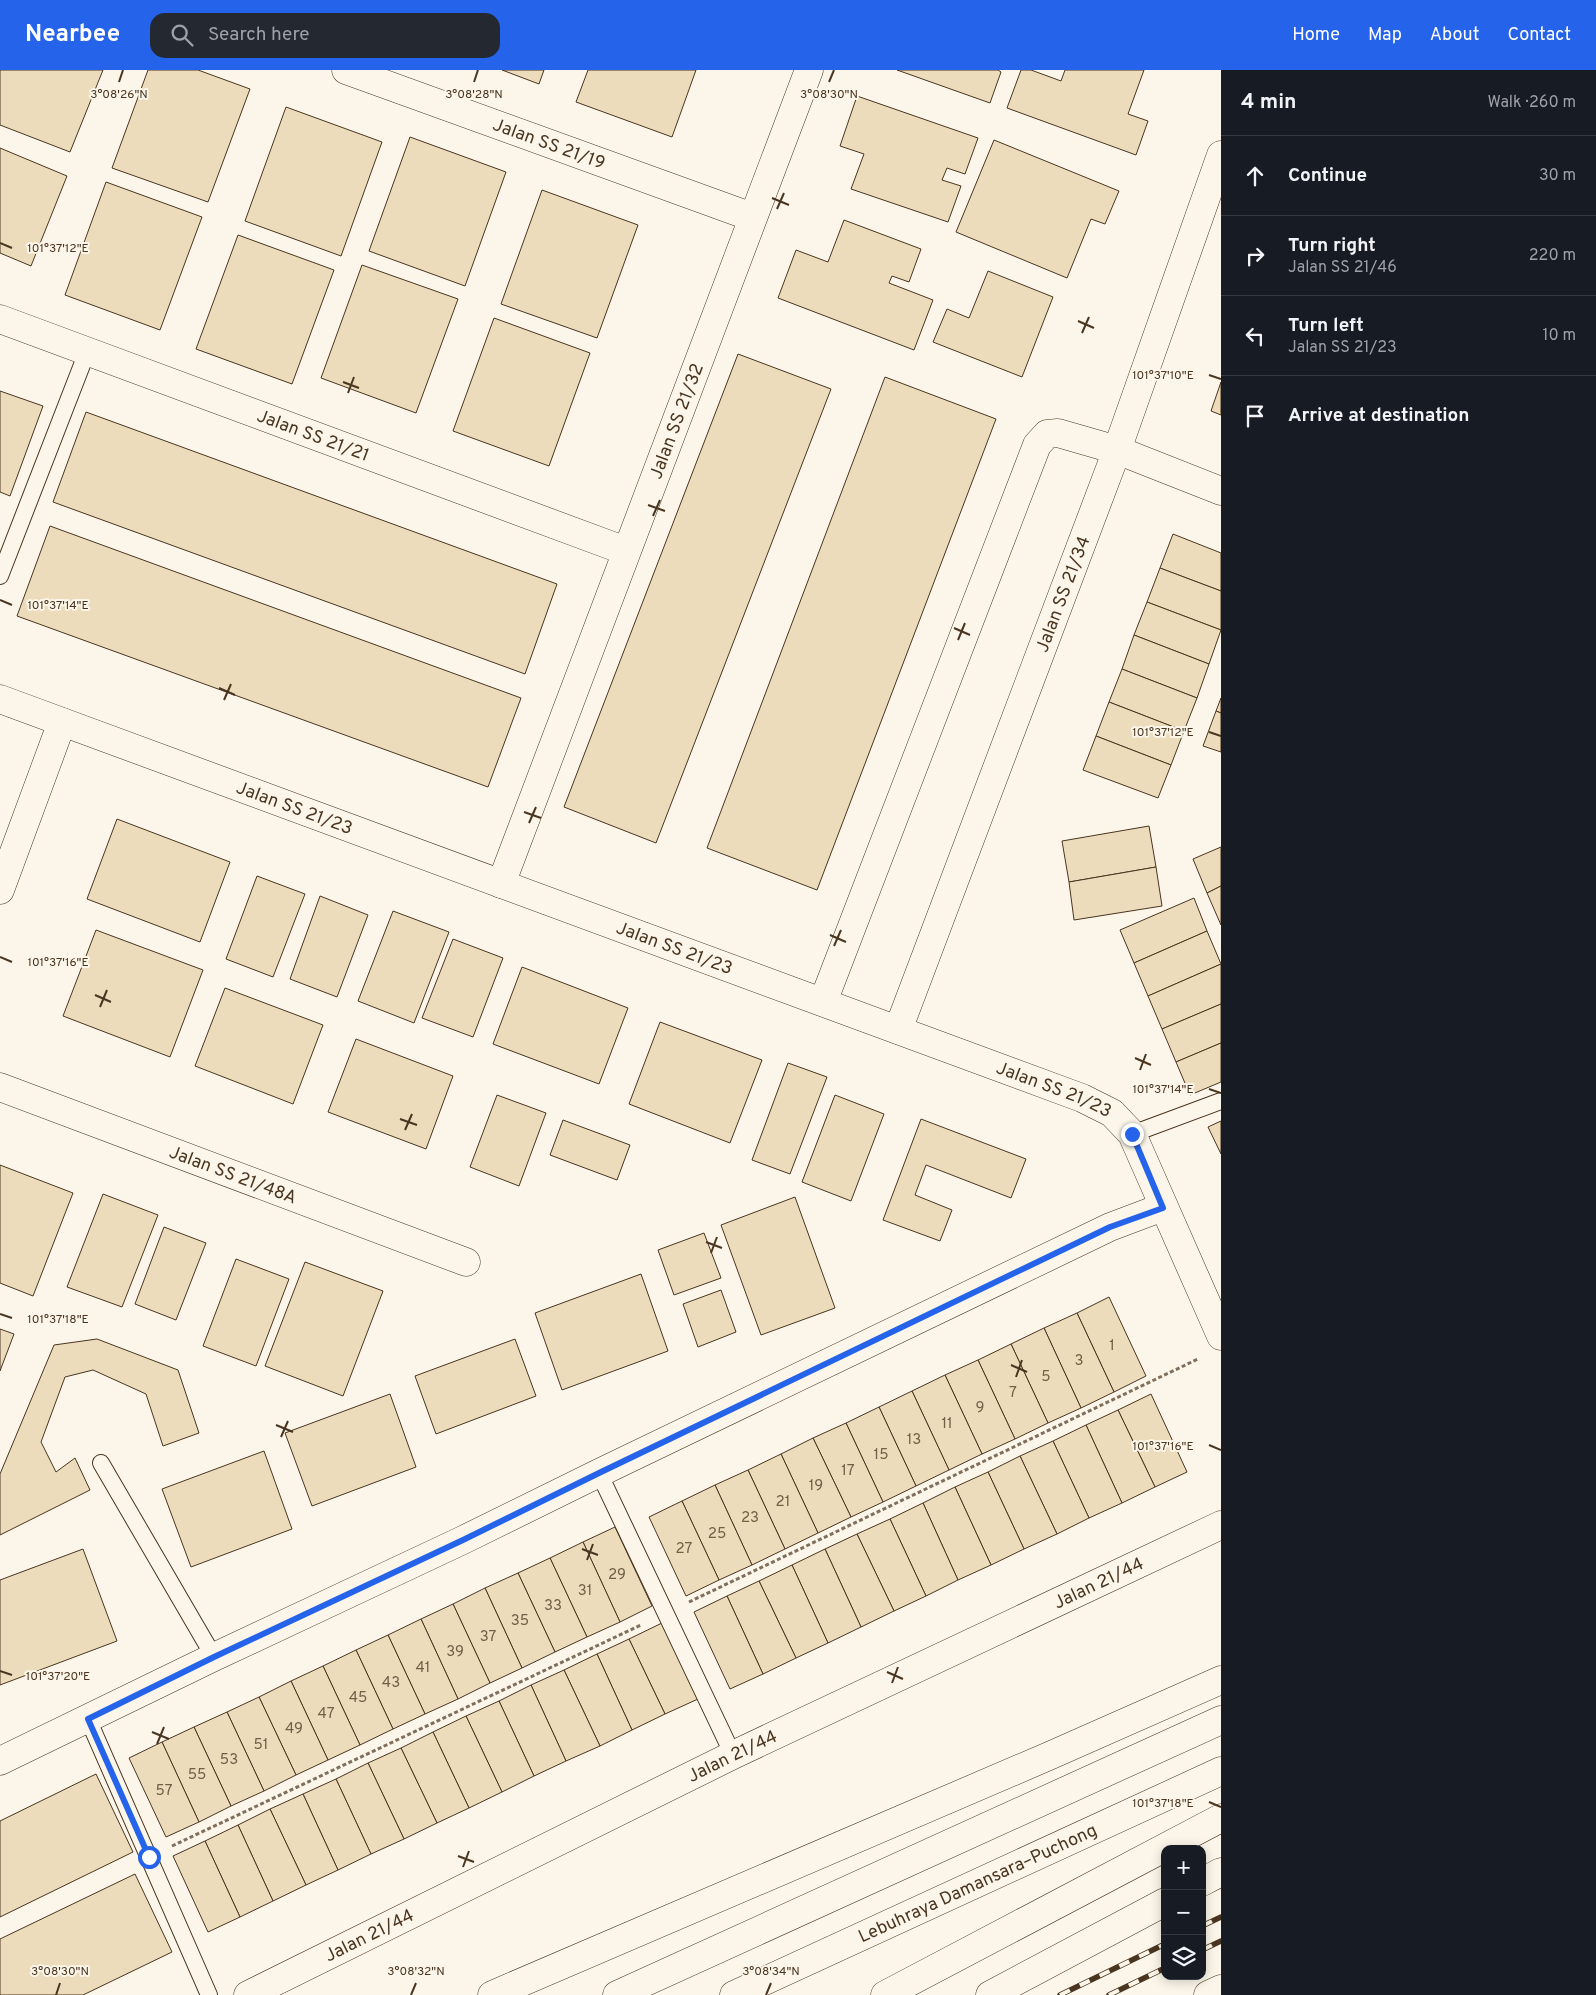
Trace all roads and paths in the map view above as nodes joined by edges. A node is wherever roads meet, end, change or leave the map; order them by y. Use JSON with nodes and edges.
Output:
{"nodes":[{"id":1,"x":346,"y":70,"type":"edge"},
{"id":2,"x":809,"y":70,"type":"edge"},
{"id":3,"x":1221,"y":155,"type":"edge"},
{"id":4,"x":752,"y":217,"type":"junction"},
{"id":5,"x":0,"y":320,"type":"edge"},
{"id":6,"x":87,"y":352,"type":"junction"},
{"id":7,"x":1117,"y":450,"type":"junction"},
{"id":8,"x":1221,"y":491,"type":"edge"},
{"id":9,"x":626,"y":551,"type":"junction"},
{"id":10,"x":0,"y":576,"type":"edge"},
{"id":11,"x":0,"y":699,"type":"edge"},
{"id":12,"x":62,"y":722,"type":"junction"},
{"id":13,"x":501,"y":884,"type":"junction"},
{"id":14,"x":0,"y":890,"type":"edge"},
{"id":15,"x":823,"y":1002,"type":"junction"},
{"id":16,"x":898,"y":1030,"type":"junction"},
{"id":17,"x":0,"y":1087,"type":"edge"},
{"id":18,"x":1221,"y":1101,"type":"edge"},
{"id":19,"x":1132,"y":1134,"type":"junction"},
{"id":20,"x":1163,"y":1208,"type":"junction"},
{"id":21,"x":466,"y":1262,"type":"dead end"},
{"id":22,"x":1221,"y":1336,"type":"edge"},
{"id":23,"x":101,"y":1463,"type":"dead end"},
{"id":24,"x":599,"y":1473,"type":"junction"},
{"id":25,"x":1221,"y":1525,"type":"edge"},
{"id":26,"x":214,"y":1657,"type":"junction"},
{"id":27,"x":1221,"y":1680,"type":"edge"},
{"id":28,"x":88,"y":1719,"type":"junction"},
{"id":29,"x":1221,"y":1720,"type":"edge"},
{"id":30,"x":733,"y":1755,"type":"junction"},
{"id":31,"x":0,"y":1761,"type":"edge"},
{"id":32,"x":1221,"y":1771,"type":"edge"},
{"id":33,"x":1221,"y":1818,"type":"edge"},
{"id":34,"x":1221,"y":1872,"type":"edge"},
{"id":35,"x":1206,"y":1880,"type":"edge"},
{"id":36,"x":1161,"y":1904,"type":"edge"},
{"id":37,"x":1221,"y":1989,"type":"edge"},
{"id":38,"x":209,"y":1995,"type":"edge"},
{"id":39,"x":248,"y":1995,"type":"edge"},
{"id":40,"x":492,"y":1995,"type":"edge"},
{"id":41,"x":617,"y":1995,"type":"edge"},
{"id":42,"x":734,"y":1995,"type":"edge"},
{"id":43,"x":885,"y":1995,"type":"edge"},
{"id":44,"x":990,"y":1995,"type":"edge"},
{"id":45,"x":1208,"y":1995,"type":"edge"}],
"edges":[{"from":1,"to":4,"type":"main road","name":"Jalan SS 21/19"},
{"from":2,"to":4,"type":"main road","name":"Jalan SS 21/32"},
{"from":3,"to":7,"type":"main road","name":"Jalan SS 21/34"},
{"from":4,"to":9,"type":"main road","name":"Jalan SS 21/32"},
{"from":5,"to":6,"type":"main road","name":"Jalan SS 21/21"},
{"from":6,"to":9,"type":"main road","name":"Jalan SS 21/21"},
{"from":6,"to":10,"type":"lane"},
{"from":7,"to":8,"type":"main road"},
{"from":7,"to":15,"type":"main road"},
{"from":7,"to":16,"type":"main road","name":"Jalan SS 21/34"},
{"from":9,"to":13,"type":"main road","name":"Jalan SS 21/32"},
{"from":11,"to":12,"type":"main road","name":"Jalan SS 21/23"},
{"from":12,"to":13,"type":"main road","name":"Jalan SS 21/23"},
{"from":12,"to":14,"type":"main road"},
{"from":13,"to":15,"type":"main road","name":"Jalan SS 21/23"},
{"from":15,"to":16,"type":"main road","name":"Jalan SS 21/23"},
{"from":16,"to":19,"type":"main road","name":"Jalan SS 21/23"},
{"from":17,"to":21,"type":"main road","name":"Jalan SS 21/48A"},
{"from":18,"to":19,"type":"lane"},
{"from":19,"to":20,"type":"main road","name":"Jalan SS 21/23"},
{"from":20,"to":22,"type":"main road","name":"Jalan SS 21/23"},
{"from":20,"to":24,"type":"main road"},
{"from":23,"to":26,"type":"lane"},
{"from":24,"to":26,"type":"main road"},
{"from":24,"to":30,"type":"lane"},
{"from":25,"to":30,"type":"main road","name":"Jalan 21/44"},
{"from":26,"to":28,"type":"main road"},
{"from":27,"to":40,"type":"main road"},
{"from":28,"to":31,"type":"main road"},
{"from":28,"to":38,"type":"lane"},
{"from":29,"to":41,"type":"main road"},
{"from":30,"to":39,"type":"main road","name":"Jalan 21/44"},
{"from":32,"to":42,"type":"main road","name":"Lebuhraya Damansara–Puchong"},
{"from":33,"to":43,"type":"main road"},
{"from":34,"to":35,"type":"main road"},
{"from":36,"to":44,"type":"main road"},
{"from":37,"to":45,"type":"main road"}]}
